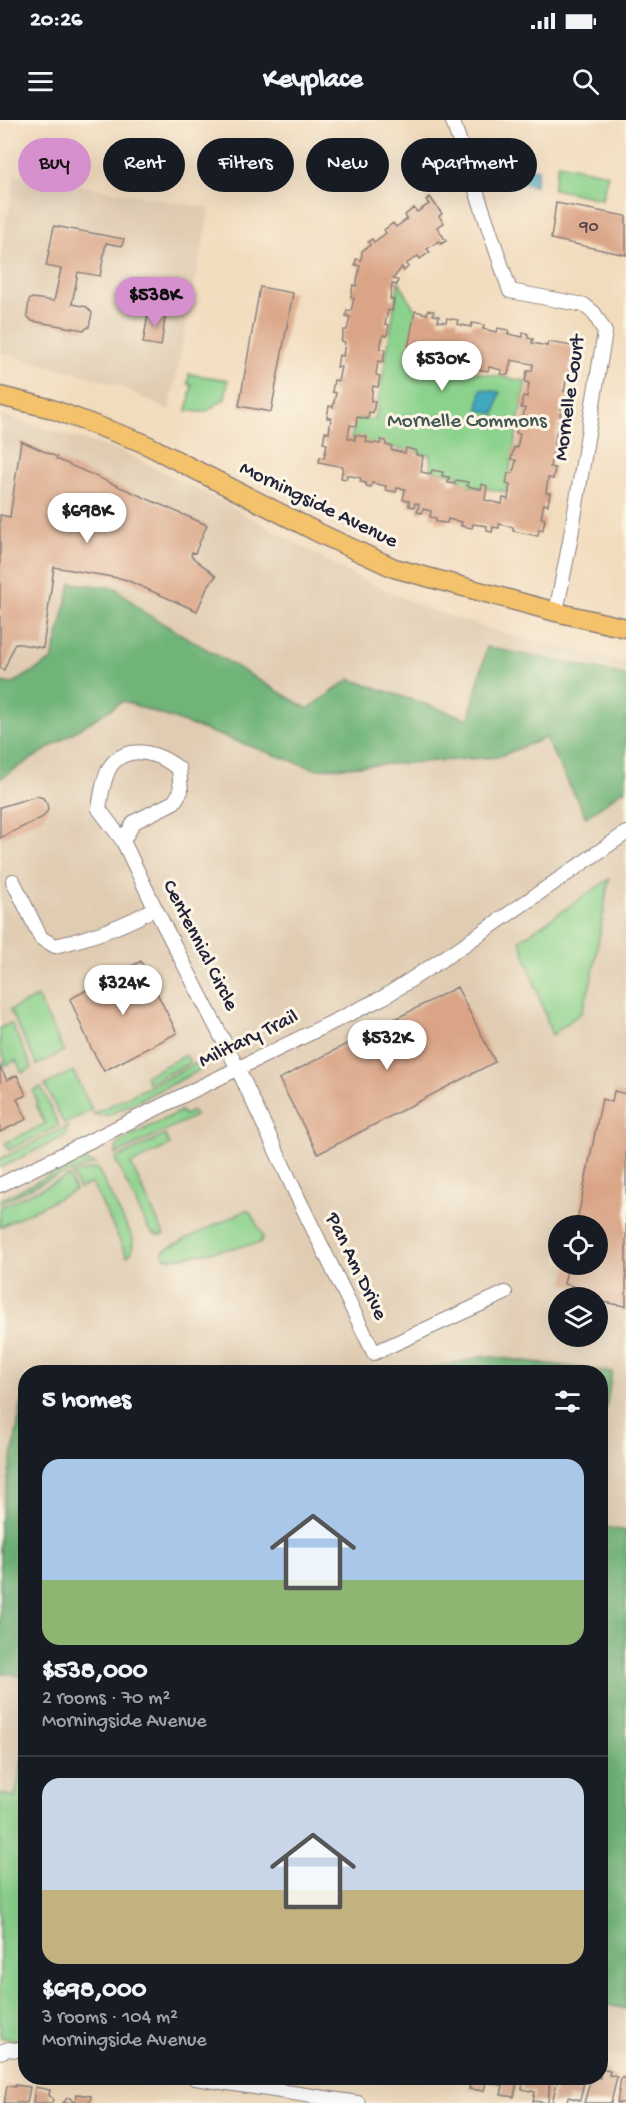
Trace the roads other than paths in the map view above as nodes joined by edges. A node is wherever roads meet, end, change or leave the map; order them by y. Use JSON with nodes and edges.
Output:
{"nodes":[{"id":1,"x":451,"y":121,"type":"edge"},
{"id":2,"x":0,"y":396,"type":"edge"},
{"id":3,"x":556,"y":612,"type":"junction"},
{"id":4,"x":626,"y":628,"type":"edge"},
{"id":5,"x":626,"y":833,"type":"edge"},
{"id":6,"x":123,"y":841,"type":"junction"},
{"id":7,"x":13,"y":880,"type":"dead end"},
{"id":8,"x":155,"y":908,"type":"junction"},
{"id":9,"x":238,"y":1069,"type":"junction"},
{"id":10,"x":0,"y":1185,"type":"edge"},
{"id":11,"x":505,"y":1293,"type":"dead end"},
{"id":12,"x":18,"y":2050,"type":"edge"},
{"id":13,"x":0,"y":2052,"type":"edge"},
{"id":14,"x":241,"y":2085,"type":"edge"},
{"id":15,"x":358,"y":2103,"type":"edge"}],
"edges":[{"from":1,"to":3,"type":"street","name":"Mornelle Court"},
{"from":2,"to":3,"type":"main road","name":"Morningside Avenue"},
{"from":3,"to":4,"type":"main road","name":"Morningside Avenue"},
{"from":5,"to":9,"type":"street","name":"Military Trail"},
{"from":6,"to":6,"type":"street","name":"Centennial Circle"},
{"from":6,"to":8,"type":"street","name":"Centennial Circle"},
{"from":7,"to":8,"type":"street"},
{"from":8,"to":9,"type":"street","name":"Centennial Circle"},
{"from":9,"to":10,"type":"street","name":"Military Trail"},
{"from":9,"to":11,"type":"street","name":"Pan Am Drive"},
{"from":12,"to":13,"type":"street"},
{"from":14,"to":15,"type":"street"}]}
